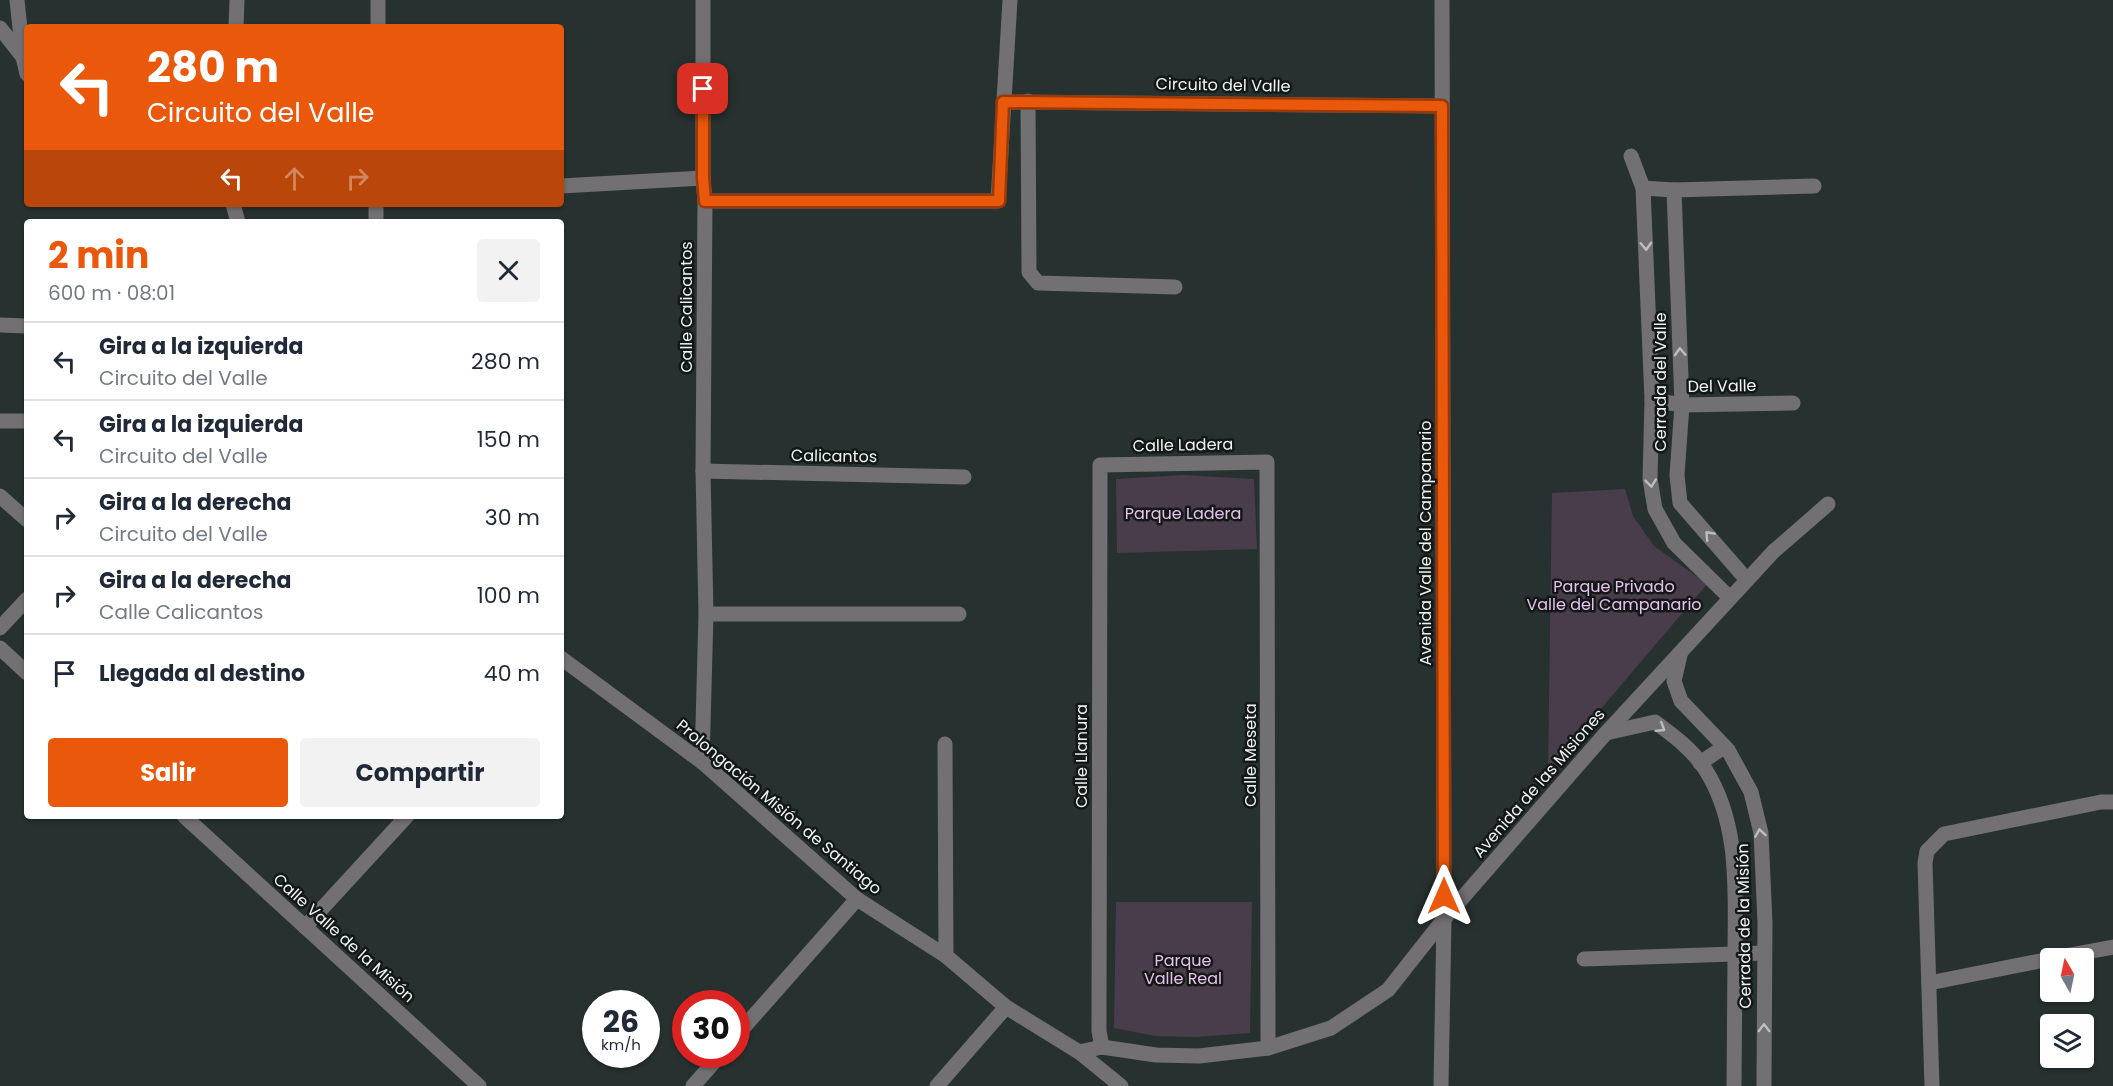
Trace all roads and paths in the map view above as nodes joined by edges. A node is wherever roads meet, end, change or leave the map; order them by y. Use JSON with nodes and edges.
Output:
{"nodes":[{"id":1,"x":17,"y":0,"type":"edge"},
{"id":2,"x":237,"y":0,"type":"edge"},
{"id":3,"x":378,"y":0,"type":"edge"},
{"id":4,"x":703,"y":0,"type":"edge"},
{"id":5,"x":1010,"y":0,"type":"edge"},
{"id":6,"x":1442,"y":0,"type":"edge"},
{"id":7,"x":236,"y":24,"type":"edge"},
{"id":8,"x":378,"y":24,"type":"edge"},
{"id":9,"x":0,"y":28,"type":"edge"},
{"id":10,"x":23,"y":57,"type":"junction"},
{"id":11,"x":24,"y":61,"type":"edge"},
{"id":12,"x":1028,"y":101,"type":"junction"},
{"id":13,"x":1003,"y":102,"type":"junction"},
{"id":14,"x":1442,"y":106,"type":"junction"},
{"id":15,"x":1631,"y":156,"type":"dead end"},
{"id":16,"x":703,"y":178,"type":"junction"},
{"id":17,"x":564,"y":186,"type":"edge"},
{"id":18,"x":1815,"y":186,"type":"dead end"},
{"id":19,"x":1643,"y":188,"type":"junction"},
{"id":20,"x":1674,"y":190,"type":"junction"},
{"id":21,"x":705,"y":201,"type":"junction"},
{"id":22,"x":1175,"y":287,"type":"dead end"},
{"id":23,"x":0,"y":326,"type":"edge"},
{"id":24,"x":24,"y":326,"type":"edge"},
{"id":25,"x":1652,"y":400,"type":"junction"},
{"id":26,"x":1793,"y":403,"type":"dead end"},
{"id":27,"x":1682,"y":405,"type":"junction"},
{"id":28,"x":0,"y":421,"type":"edge"},
{"id":29,"x":24,"y":421,"type":"edge"},
{"id":30,"x":1267,"y":462,"type":"joint"},
{"id":31,"x":1100,"y":465,"type":"joint"},
{"id":32,"x":703,"y":471,"type":"junction"},
{"id":33,"x":964,"y":477,"type":"dead end"},
{"id":34,"x":0,"y":496,"type":"edge"},
{"id":35,"x":1680,"y":503,"type":"junction"},
{"id":36,"x":1828,"y":504,"type":"dead end"},
{"id":37,"x":1655,"y":509,"type":"junction"},
{"id":38,"x":24,"y":517,"type":"edge"},
{"id":39,"x":1747,"y":580,"type":"junction"},
{"id":40,"x":1731,"y":598,"type":"junction"},
{"id":41,"x":24,"y":602,"type":"edge"},
{"id":42,"x":706,"y":614,"type":"junction"},
{"id":43,"x":959,"y":614,"type":"dead end"},
{"id":44,"x":0,"y":628,"type":"edge"},
{"id":45,"x":0,"y":648,"type":"edge"},
{"id":46,"x":1682,"y":651,"type":"junction"},
{"id":47,"x":564,"y":660,"type":"edge"},
{"id":48,"x":24,"y":670,"type":"edge"},
{"id":49,"x":1606,"y":733,"type":"junction"},
{"id":50,"x":945,"y":744,"type":"dead end"},
{"id":51,"x":1724,"y":747,"type":"junction"},
{"id":52,"x":702,"y":762,"type":"junction"},
{"id":53,"x":1700,"y":763,"type":"junction"},
{"id":54,"x":2113,"y":802,"type":"edge"},
{"id":55,"x":187,"y":819,"type":"edge"},
{"id":56,"x":404,"y":819,"type":"edge"},
{"id":57,"x":857,"y":899,"type":"junction"},
{"id":58,"x":1444,"y":919,"type":"junction"},
{"id":59,"x":305,"y":927,"type":"junction"},
{"id":60,"x":2113,"y":947,"type":"edge"},
{"id":61,"x":2094,"y":951,"type":"edge"},
{"id":62,"x":1764,"y":953,"type":"junction"},
{"id":63,"x":1735,"y":955,"type":"junction"},
{"id":64,"x":946,"y":956,"type":"junction"},
{"id":65,"x":1584,"y":959,"type":"dead end"},
{"id":66,"x":2040,"y":962,"type":"edge"},
{"id":67,"x":1929,"y":983,"type":"junction"},
{"id":68,"x":1006,"y":1007,"type":"junction"},
{"id":69,"x":750,"y":1020,"type":"edge"},
{"id":70,"x":1102,"y":1047,"type":"junction"},
{"id":71,"x":1268,"y":1048,"type":"junction"},
{"id":72,"x":1079,"y":1052,"type":"junction"},
{"id":73,"x":709,"y":1068,"type":"edge"},
{"id":74,"x":479,"y":1086,"type":"edge"},
{"id":75,"x":693,"y":1086,"type":"edge"},
{"id":76,"x":937,"y":1086,"type":"edge"},
{"id":77,"x":1121,"y":1086,"type":"edge"},
{"id":78,"x":1441,"y":1086,"type":"edge"},
{"id":79,"x":1734,"y":1086,"type":"edge"},
{"id":80,"x":1764,"y":1086,"type":"edge"},
{"id":81,"x":1932,"y":1086,"type":"edge"}],
"edges":[{"from":1,"to":10,"type":"street"},
{"from":2,"to":7,"type":"street"},
{"from":3,"to":8,"type":"street"},
{"from":4,"to":16,"type":"street","name":"Calle Calicantos"},
{"from":5,"to":13,"type":"street"},
{"from":6,"to":14,"type":"street","name":"Avenida Valle del Campanario"},
{"from":9,"to":10,"type":"street"},
{"from":10,"to":11,"type":"street"},
{"from":12,"to":13,"type":"street","name":"Circuito del Valle"},
{"from":12,"to":14,"type":"street","name":"Circuito del Valle"},
{"from":12,"to":22,"type":"street"},
{"from":13,"to":21,"type":"street"},
{"from":14,"to":58,"type":"street","name":"Avenida Valle del Campanario"},
{"from":15,"to":19,"type":"street","name":"Cerrada del Valle"},
{"from":16,"to":17,"type":"street"},
{"from":16,"to":21,"type":"street","name":"Calle Calicantos"},
{"from":18,"to":20,"type":"street"},
{"from":19,"to":20,"type":"street"},
{"from":19,"to":25,"type":"street","name":"Cerrada del Valle","one_way":true},
{"from":27,"to":20,"type":"street","name":"Cerrada del Valle","one_way":true},
{"from":21,"to":32,"type":"street","name":"Calle Calicantos"},
{"from":23,"to":24,"type":"street"},
{"from":25,"to":27,"type":"street","name":"Del Valle"},
{"from":25,"to":37,"type":"street","name":"Cerrada del Valle","one_way":true},
{"from":26,"to":27,"type":"street","name":"Del Valle"},
{"from":27,"to":35,"type":"street","name":"Cerrada del Valle"},
{"from":28,"to":29,"type":"street"},
{"from":30,"to":31,"type":"street","name":"Calle Ladera"},
{"from":30,"to":71,"type":"street","name":"Calle Meseta"},
{"from":31,"to":70,"type":"street","name":"Calle Llanura"},
{"from":32,"to":33,"type":"street","name":"Calicantos"},
{"from":32,"to":42,"type":"street","name":"Calle Calicantos"},
{"from":34,"to":38,"type":"street"},
{"from":35,"to":37,"type":"street"},
{"from":39,"to":35,"type":"street","one_way":true},
{"from":36,"to":39,"type":"street","name":"Avenida de las Misiones"},
{"from":37,"to":40,"type":"street","name":"Cerrada del Valle"},
{"from":39,"to":40,"type":"street","name":"Avenida de las Misiones"},
{"from":40,"to":46,"type":"street","name":"Avenida de las Misiones"},
{"from":41,"to":44,"type":"street"},
{"from":42,"to":43,"type":"street"},
{"from":42,"to":52,"type":"street","name":"Calle Calicantos"},
{"from":45,"to":48,"type":"street"},
{"from":46,"to":49,"type":"street","name":"Avenida de las Misiones"},
{"from":46,"to":51,"type":"street","name":"Cerrada de la Misión"},
{"from":47,"to":52,"type":"street","name":"Prolongación Misión de Santiago"},
{"from":49,"to":53,"type":"street","name":"Cerrada de la Misión","one_way":true},
{"from":49,"to":58,"type":"street","name":"Avenida de las Misiones"},
{"from":50,"to":64,"type":"street"},
{"from":51,"to":53,"type":"street"},
{"from":62,"to":51,"type":"street","name":"Cerrada de la Misión","one_way":true},
{"from":52,"to":57,"type":"street","name":"Prolongación Misión de Santiago"},
{"from":53,"to":63,"type":"street","name":"Cerrada de la Misión"},
{"from":54,"to":67,"type":"street"},
{"from":55,"to":59,"type":"street","name":"Calle Valle de la Misión"},
{"from":56,"to":59,"type":"street"},
{"from":57,"to":64,"type":"street","name":"Prolongación Misión de Santiago"},
{"from":57,"to":69,"type":"street"},
{"from":58,"to":71,"type":"street","name":"Avenida de las Misiones"},
{"from":58,"to":78,"type":"street","name":"Avenida Valle del Campanario"},
{"from":59,"to":74,"type":"street","name":"Calle Valle de la Misión"},
{"from":60,"to":61,"type":"street"},
{"from":62,"to":63,"type":"street"},
{"from":80,"to":62,"type":"street","name":"Cerrada de la Misión","one_way":true},
{"from":63,"to":65,"type":"street"},
{"from":63,"to":79,"type":"street","name":"Cerrada de la Misión"},
{"from":64,"to":68,"type":"street","name":"Prolongación Misión de Santiago"},
{"from":66,"to":67,"type":"street"},
{"from":67,"to":81,"type":"street"},
{"from":68,"to":72,"type":"street","name":"Prolongación Misión de Santiago"},
{"from":68,"to":76,"type":"street"},
{"from":70,"to":71,"type":"street","name":"Avenida de las Misiones"},
{"from":70,"to":72,"type":"street","name":"Avenida de las Misiones"},
{"from":72,"to":77,"type":"street","name":"Prolongación Misión de Santiago"},
{"from":73,"to":75,"type":"street"}]}
